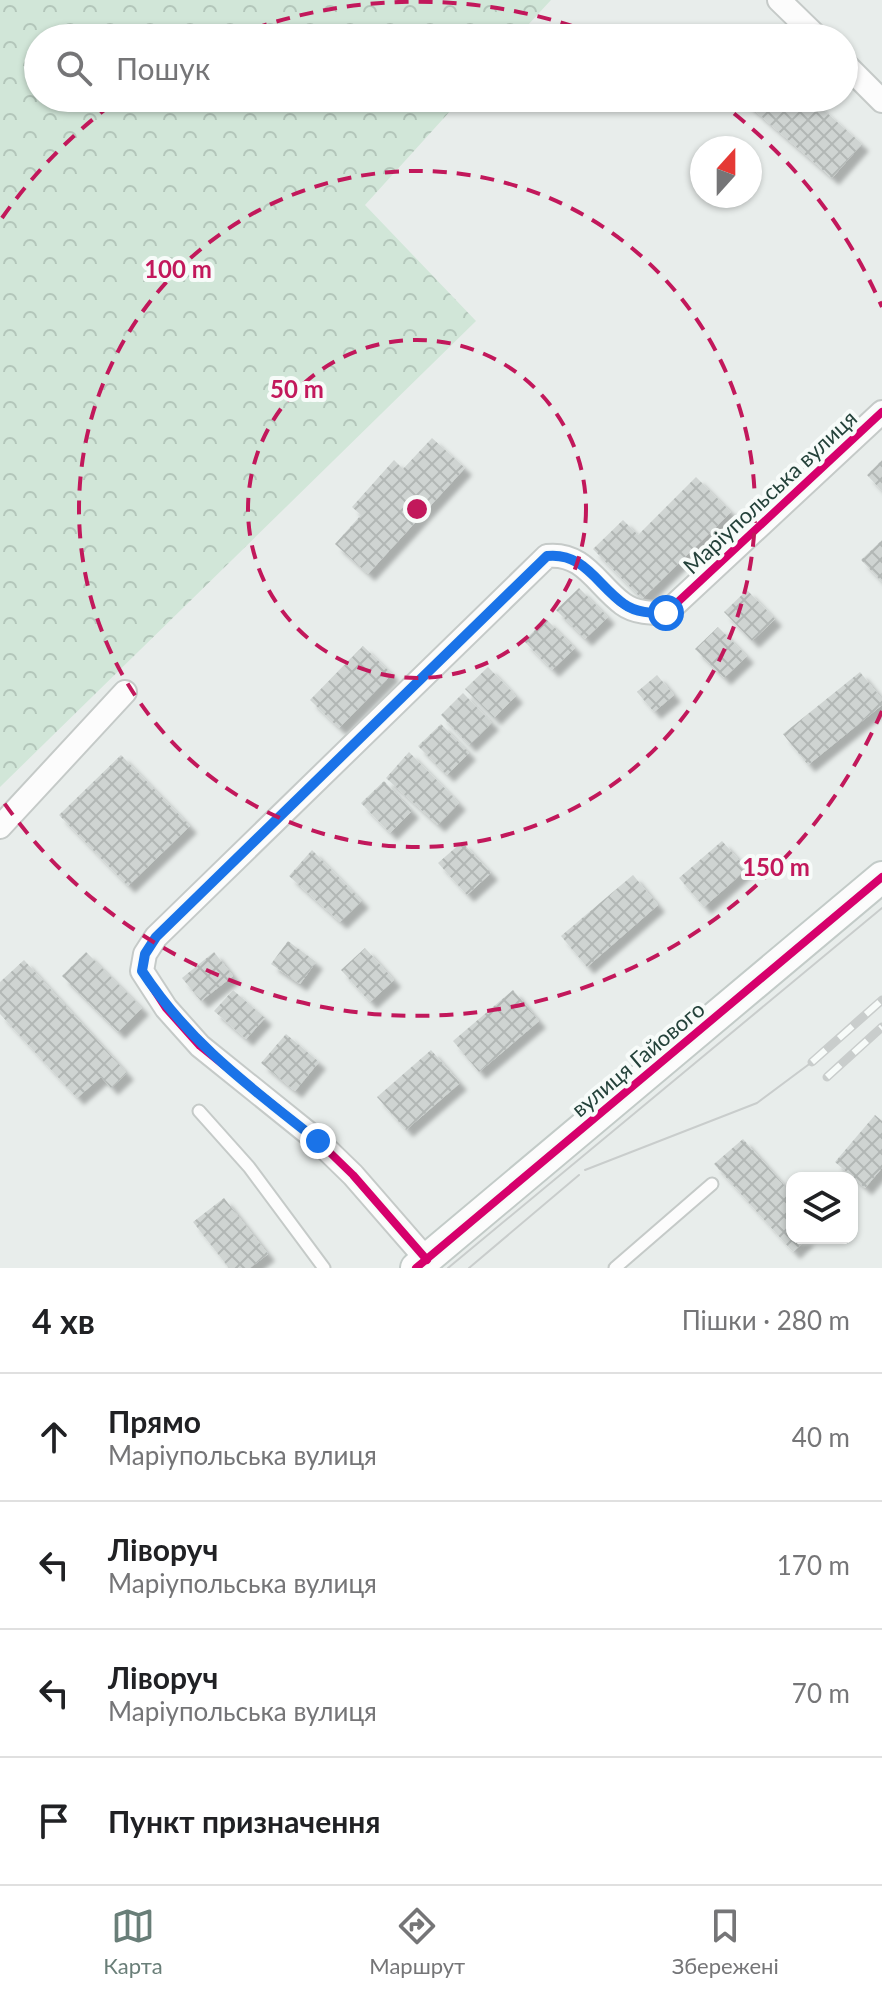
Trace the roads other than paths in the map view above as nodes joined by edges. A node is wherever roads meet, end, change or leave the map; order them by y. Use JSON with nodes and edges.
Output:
{"nodes":[{"id":1,"x":779,"y":0,"type":"edge"},
{"id":2,"x":804,"y":24,"type":"edge"},
{"id":3,"x":858,"y":77,"type":"edge"},
{"id":4,"x":882,"y":101,"type":"edge"},
{"id":5,"x":882,"y":412,"type":"edge"},
{"id":6,"x":125,"y":692,"type":"dead end"},
{"id":7,"x":0,"y":827,"type":"edge"},
{"id":8,"x":882,"y":877,"type":"edge"},
{"id":9,"x":199,"y":1111,"type":"dead end"},
{"id":10,"x":712,"y":1184,"type":"dead end"},
{"id":11,"x":422,"y":1264,"type":"edge"},
{"id":12,"x":324,"y":1268,"type":"edge"},
{"id":13,"x":615,"y":1268,"type":"edge"}],
"edges":[{"from":1,"to":2,"type":"street"},
{"from":3,"to":4,"type":"street"},
{"from":5,"to":11,"type":"street","name":"Маріупольська вулиця"},
{"from":6,"to":7,"type":"street"},
{"from":8,"to":11,"type":"street","name":"вулиця Гайового"},
{"from":9,"to":12,"type":"lane"},
{"from":10,"to":13,"type":"lane"}]}
